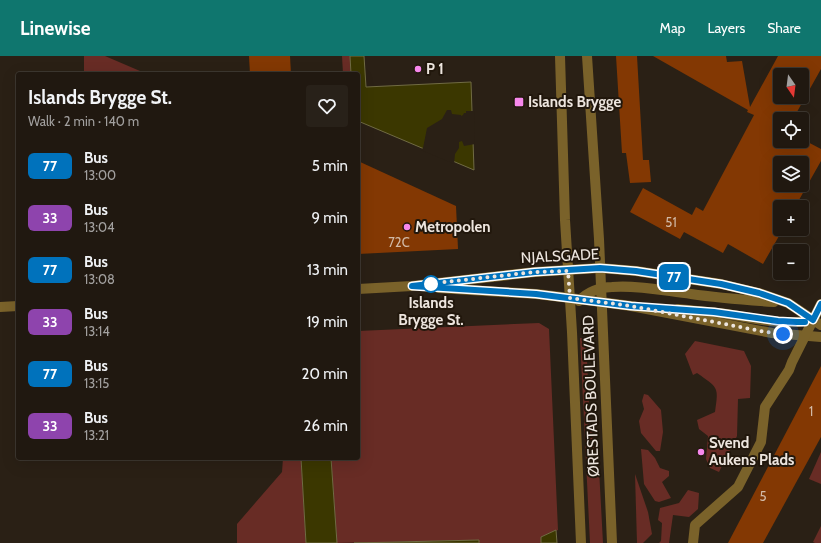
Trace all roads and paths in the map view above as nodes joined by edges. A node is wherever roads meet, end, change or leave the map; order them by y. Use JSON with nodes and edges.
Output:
{"nodes":[{"id":1,"x":560,"y":56,"type":"edge"},
{"id":2,"x":587,"y":56,"type":"edge"},
{"id":3,"x":600,"y":268,"type":"junction"},
{"id":4,"x":568,"y":271,"type":"junction"},
{"id":5,"x":412,"y":286,"type":"junction"},
{"id":6,"x":360,"y":289,"type":"edge"},
{"id":7,"x":601,"y":289,"type":"junction"},
{"id":8,"x":575,"y":299,"type":"junction"},
{"id":9,"x":602,"y":302,"type":"junction"},
{"id":10,"x":788,"y":303,"type":"junction"},
{"id":11,"x":821,"y":304,"type":"edge"},
{"id":12,"x":16,"y":306,"type":"edge"},
{"id":13,"x":631,"y":306,"type":"junction"},
{"id":14,"x":0,"y":307,"type":"edge"},
{"id":15,"x":817,"y":322,"type":"edge"},
{"id":16,"x":805,"y":336,"type":"junction"},
{"id":17,"x":821,"y":337,"type":"edge"},
{"id":18,"x":581,"y":543,"type":"edge"},
{"id":19,"x":612,"y":543,"type":"edge"},
{"id":20,"x":693,"y":543,"type":"edge"}],
"edges":[{"from":1,"to":4,"type":"street","name":"ØRESTADS BOULEVARD"},
{"from":2,"to":3,"type":"street","name":"ØRESTADS BOULEVARD"},
{"from":3,"to":4,"type":"street","name":"NJALSGADE"},
{"from":3,"to":7,"type":"street","name":"ØRESTADS BOULEVARD"},
{"from":3,"to":10,"type":"street","name":"NJALSGADE"},
{"from":4,"to":5,"type":"street","name":"NJALSGADE"},
{"from":4,"to":8,"type":"street","name":"ØRESTADS BOULEVARD"},
{"from":5,"to":6,"type":"street","name":"NJALSGADE"},
{"from":5,"to":8,"type":"street","name":"NJALSGADE"},
{"from":7,"to":8,"type":"street"},
{"from":7,"to":9,"type":"street","name":"ØRESTADS BOULEVARD"},
{"from":7,"to":10,"type":"street"},
{"from":8,"to":9,"type":"street","name":"NJALSGADE"},
{"from":8,"to":18,"type":"street","name":"ØRESTADS BOULEVARD"},
{"from":9,"to":13,"type":"street","name":"NJALSGADE"},
{"from":9,"to":19,"type":"street","name":"ØRESTADS BOULEVARD"},
{"from":10,"to":15,"type":"street","name":"NJALSGADE"},
{"from":11,"to":15,"type":"street"},
{"from":12,"to":14,"type":"street"},
{"from":13,"to":15,"type":"street"},
{"from":13,"to":16,"type":"street","name":"NJALSGADE"},
{"from":15,"to":16,"type":"street"},
{"from":16,"to":17,"type":"street","name":"NJALSGADE"},
{"from":16,"to":20,"type":"street"}]}
